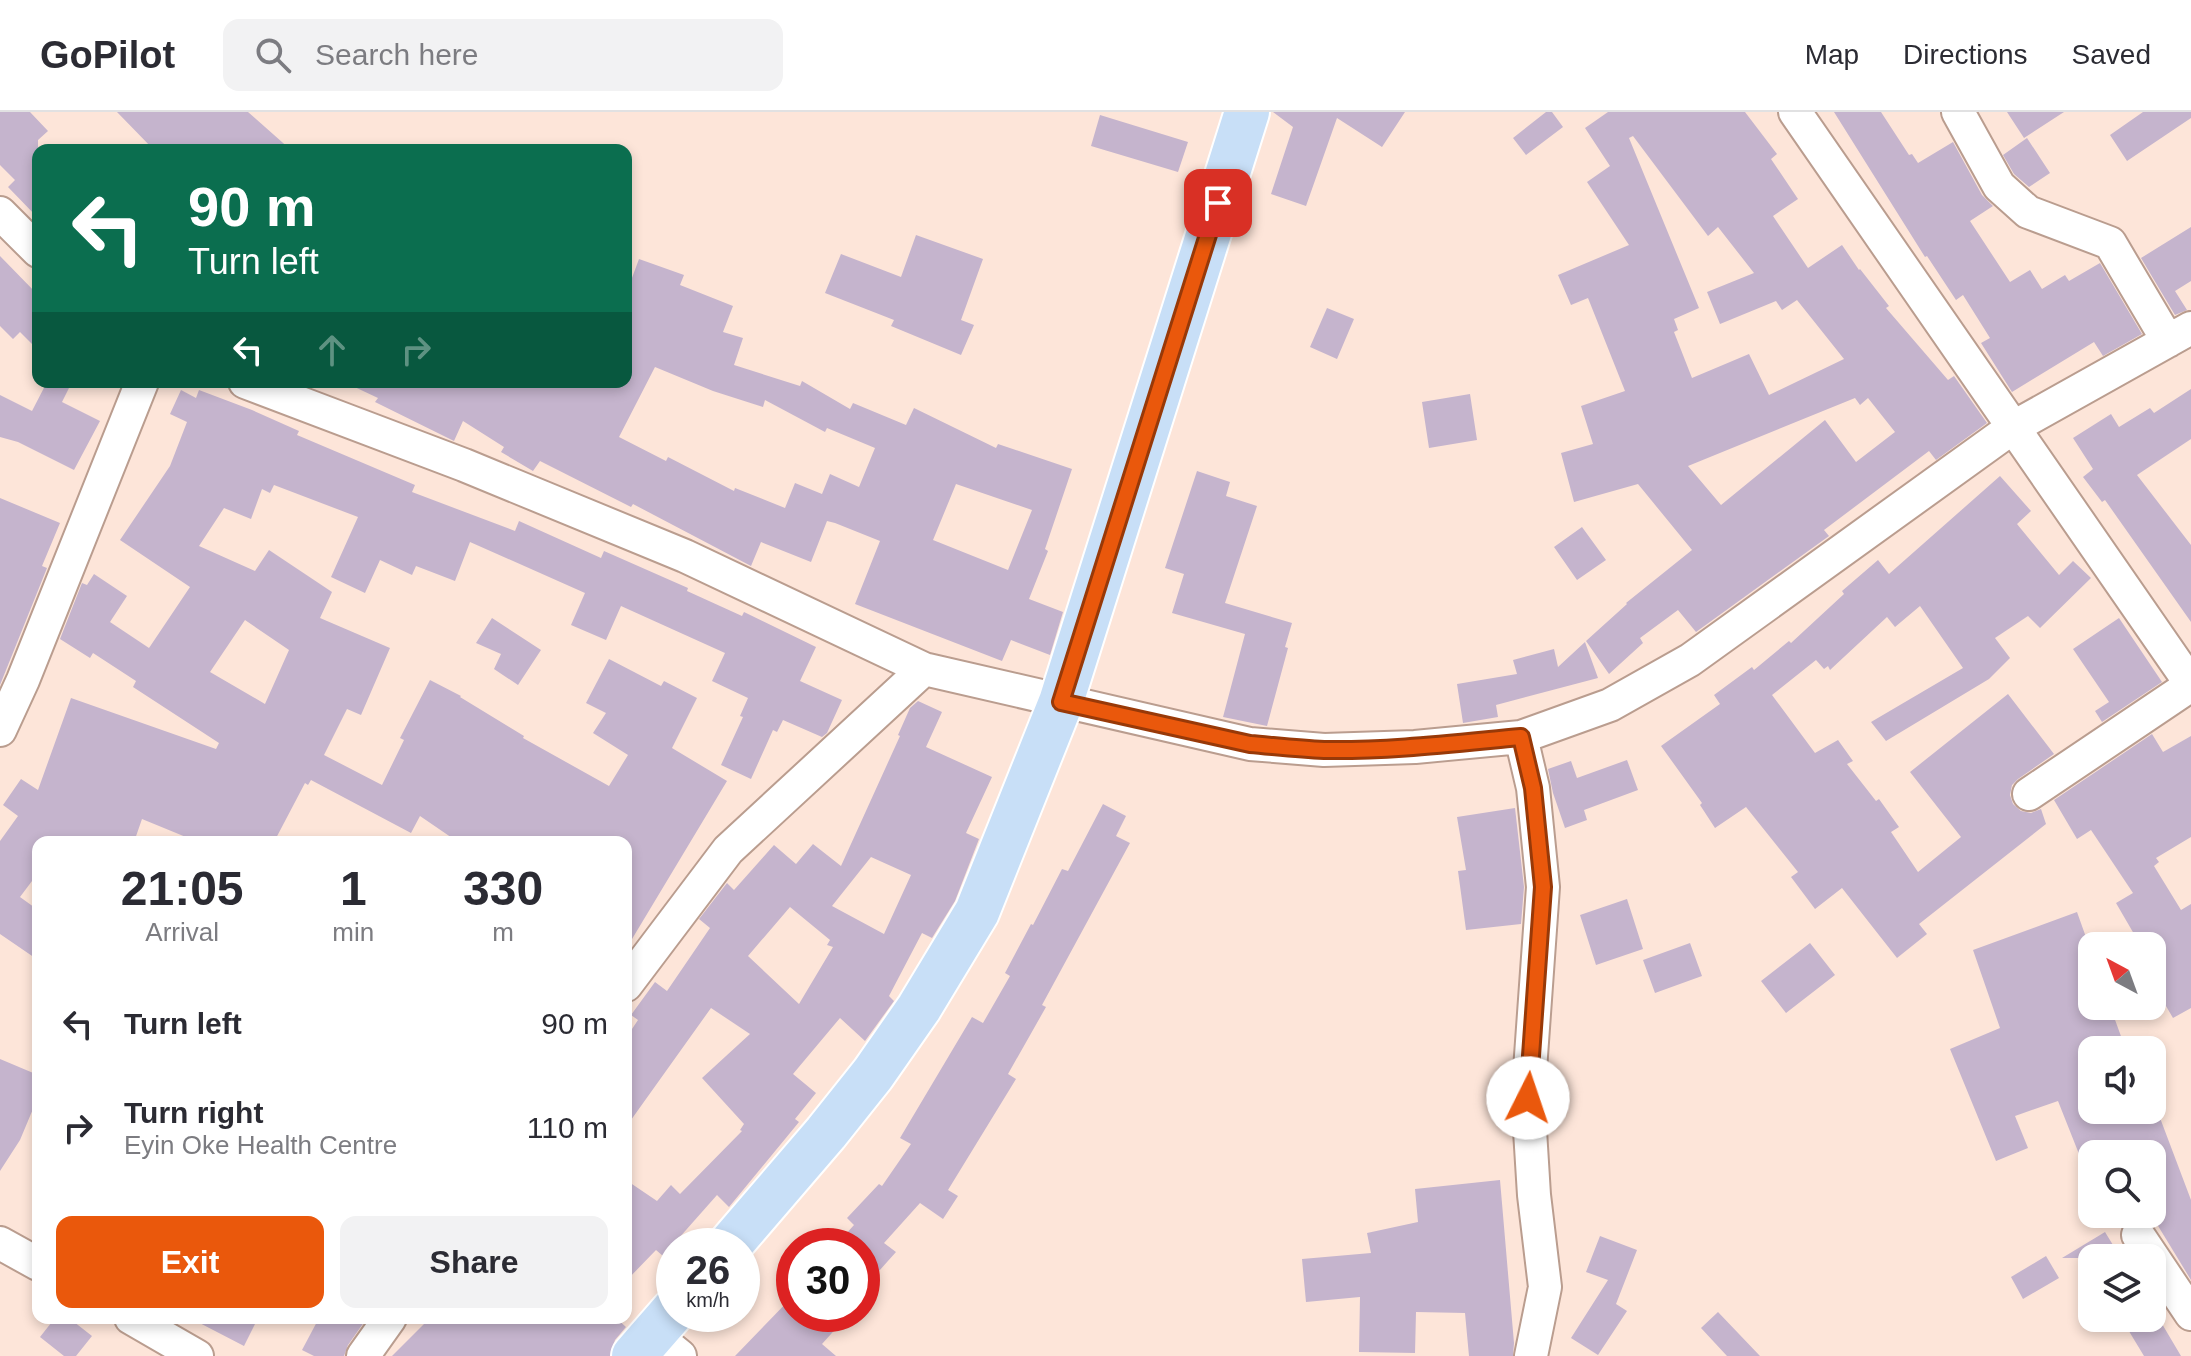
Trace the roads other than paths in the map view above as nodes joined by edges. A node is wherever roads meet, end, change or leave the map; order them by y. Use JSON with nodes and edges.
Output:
{"nodes":[{"id":1,"x":1247,"y":112,"type":"edge"},
{"id":2,"x":1795,"y":112,"type":"edge"},
{"id":3,"x":1958,"y":112,"type":"edge"},
{"id":4,"x":0,"y":213,"type":"edge"},
{"id":5,"x":32,"y":245,"type":"edge"},
{"id":6,"x":2179,"y":335,"type":"edge"},
{"id":7,"x":139,"y":388,"type":"edge"},
{"id":8,"x":261,"y":388,"type":"edge"},
{"id":9,"x":2012,"y":428,"type":"junction"},
{"id":10,"x":924,"y":669,"type":"junction"},
{"id":11,"x":12,"y":674,"type":"edge"},
{"id":12,"x":2191,"y":684,"type":"edge"},
{"id":13,"x":1061,"y":702,"type":"junction"},
{"id":14,"x":0,"y":730,"type":"edge"},
{"id":15,"x":1521,"y":737,"type":"junction"},
{"id":16,"x":2029,"y":794,"type":"dead end"},
{"id":17,"x":632,"y":977,"type":"edge"},
{"id":18,"x":744,"y":1228,"type":"edge"},
{"id":19,"x":2138,"y":1235,"type":"dead end"},
{"id":20,"x":0,"y":1243,"type":"edge"},
{"id":21,"x":32,"y":1261,"type":"edge"},
{"id":22,"x":2191,"y":1314,"type":"edge"},
{"id":23,"x":141,"y":1324,"type":"edge"},
{"id":24,"x":386,"y":1324,"type":"edge"},
{"id":25,"x":197,"y":1356,"type":"edge"},
{"id":26,"x":363,"y":1356,"type":"edge"},
{"id":27,"x":1531,"y":1356,"type":"edge"}],
"edges":[{"from":1,"to":13,"type":"main road"},
{"from":2,"to":9,"type":"street"},
{"from":3,"to":6,"type":"street"},
{"from":4,"to":5,"type":"street"},
{"from":6,"to":9,"type":"street"},
{"from":7,"to":11,"type":"street"},
{"from":8,"to":10,"type":"street"},
{"from":9,"to":12,"type":"street"},
{"from":9,"to":15,"type":"street"},
{"from":10,"to":13,"type":"street"},
{"from":10,"to":17,"type":"street"},
{"from":11,"to":14,"type":"street"},
{"from":12,"to":16,"type":"street"},
{"from":13,"to":15,"type":"street"},
{"from":13,"to":18,"type":"main road"},
{"from":15,"to":27,"type":"street"},
{"from":19,"to":22,"type":"street"},
{"from":20,"to":21,"type":"street"},
{"from":23,"to":25,"type":"street"},
{"from":24,"to":26,"type":"street"}]}
